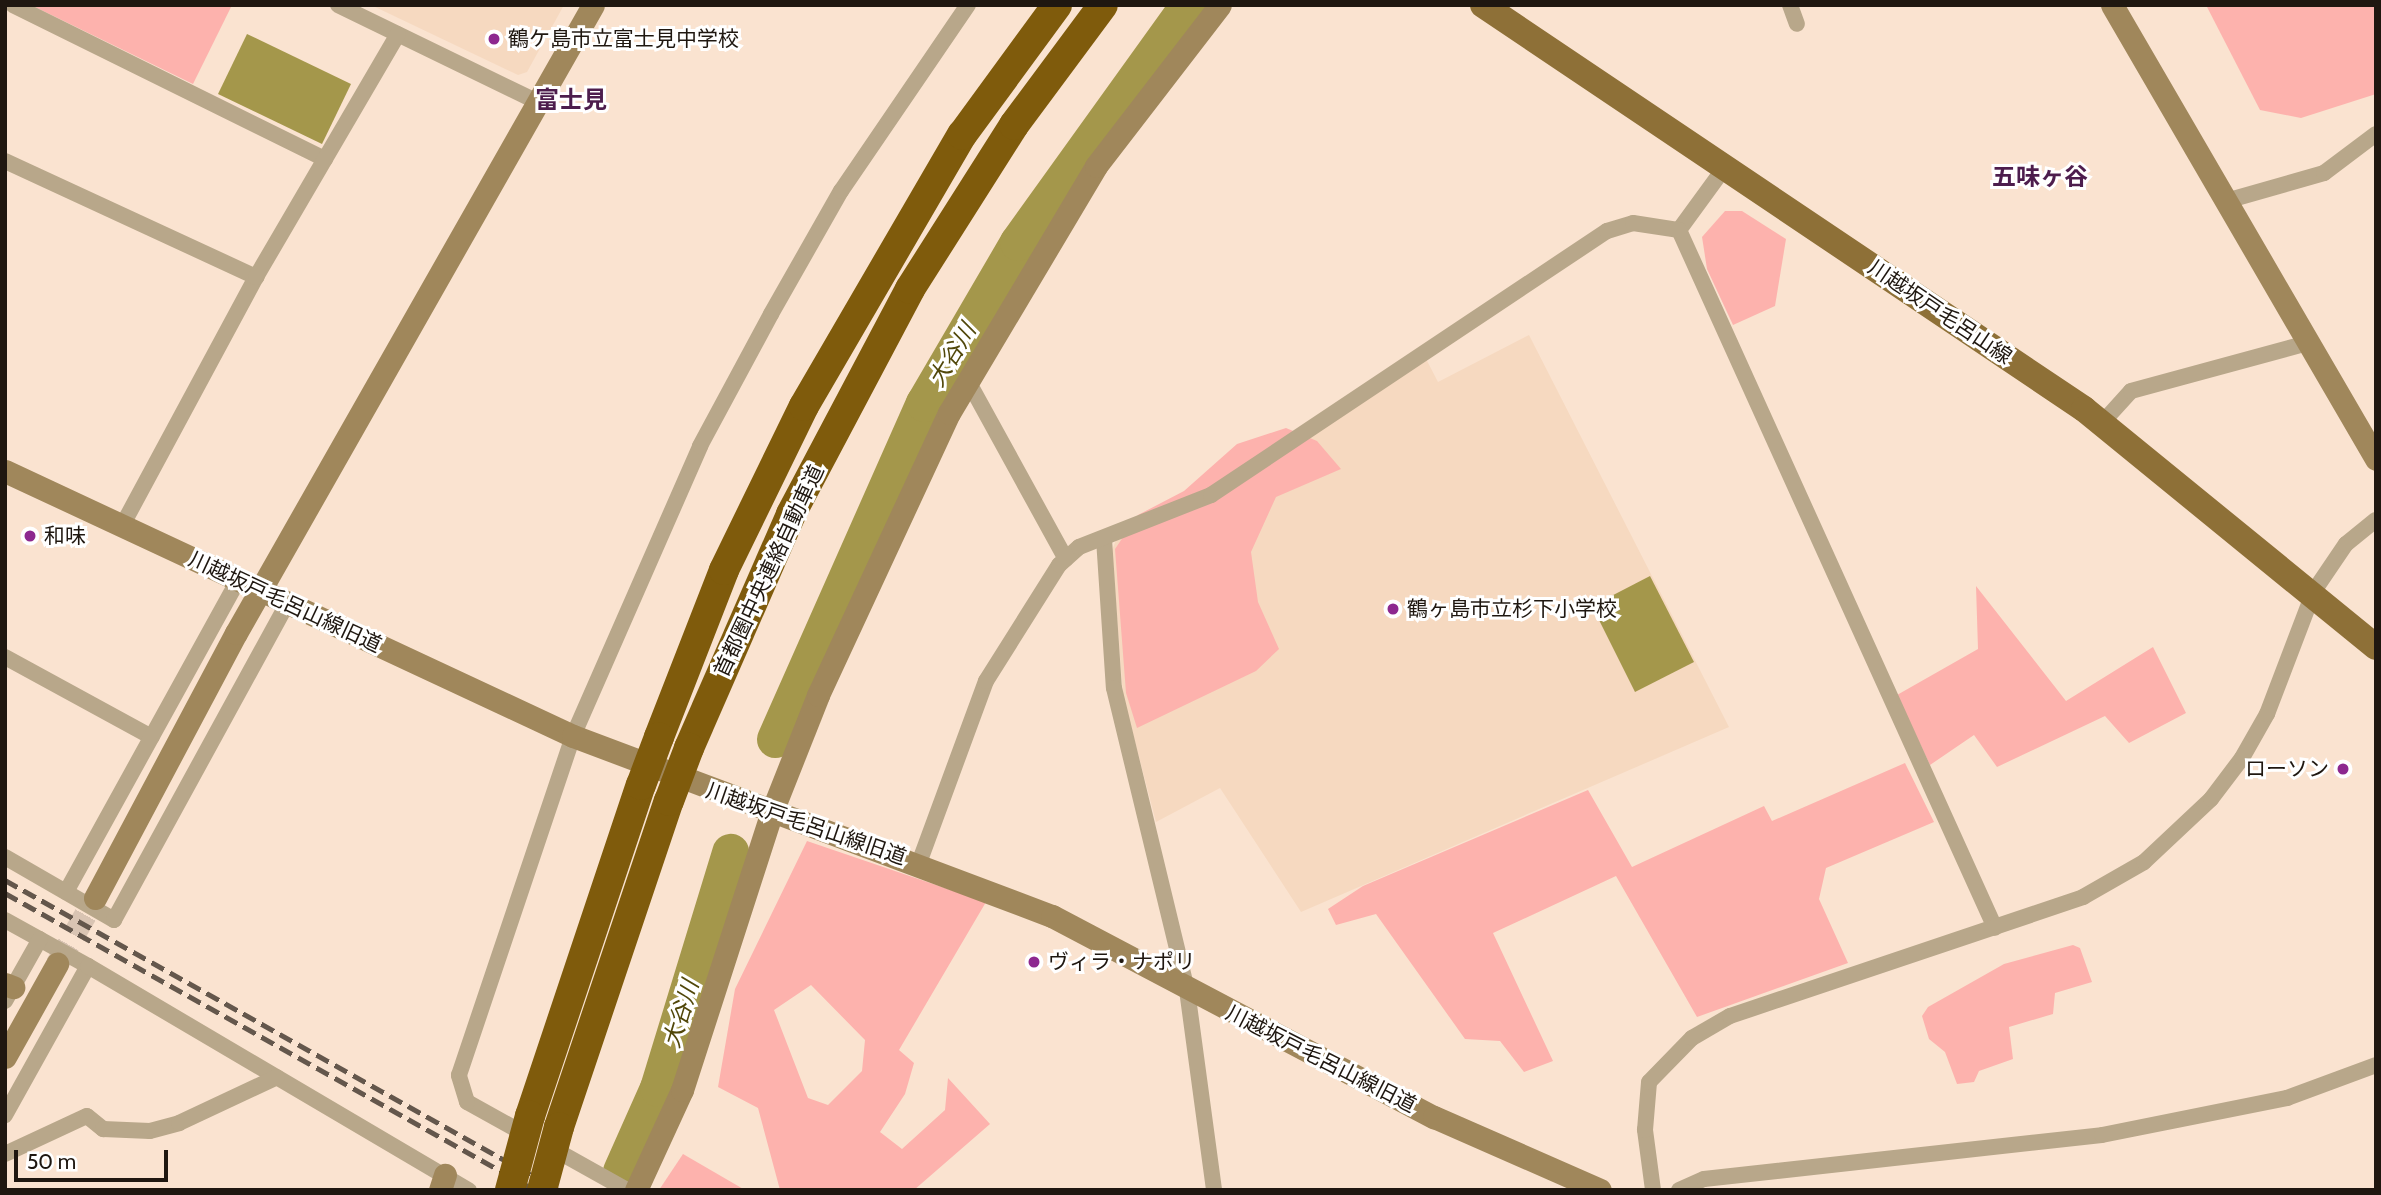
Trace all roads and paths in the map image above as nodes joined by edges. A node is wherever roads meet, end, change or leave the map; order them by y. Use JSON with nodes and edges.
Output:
{"nodes":[{"id":1,"x":13,"y":5,"type":"edge"},
{"id":2,"x":338,"y":5,"type":"edge"},
{"id":3,"x":593,"y":5,"type":"edge"},
{"id":4,"x":968,"y":5,"type":"edge"},
{"id":5,"x":1057,"y":5,"type":"edge"},
{"id":6,"x":1103,"y":5,"type":"edge"},
{"id":7,"x":1220,"y":5,"type":"edge"},
{"id":8,"x":1483,"y":5,"type":"edge"},
{"id":9,"x":1790,"y":5,"type":"edge"},
{"id":10,"x":2112,"y":5,"type":"edge"},
{"id":11,"x":1797,"y":24,"type":"dead end"},
{"id":12,"x":398,"y":34,"type":"junction"},
{"id":13,"x":538,"y":102,"type":"junction"},
{"id":14,"x":2376,"y":134,"type":"edge"},
{"id":15,"x":325,"y":159,"type":"junction"},
{"id":16,"x":5,"y":160,"type":"edge"},
{"id":17,"x":1726,"y":167,"type":"junction"},
{"id":18,"x":2226,"y":201,"type":"junction"},
{"id":19,"x":1679,"y":230,"type":"junction"},
{"id":20,"x":256,"y":278,"type":"junction"},
{"id":21,"x":2308,"y":343,"type":"junction"},
{"id":22,"x":968,"y":381,"type":"junction"},
{"id":23,"x":2102,"y":423,"type":"junction"},
{"id":24,"x":2376,"y":459,"type":"edge"},
{"id":25,"x":5,"y":471,"type":"edge"},
{"id":26,"x":2376,"y":520,"type":"edge"},
{"id":27,"x":122,"y":526,"type":"junction"},
{"id":28,"x":1104,"y":539,"type":"junction"},
{"id":29,"x":1066,"y":559,"type":"junction"},
{"id":30,"x":238,"y":581,"type":"junction"},
{"id":31,"x":2314,"y":591,"type":"junction"},
{"id":32,"x":261,"y":592,"type":"junction"},
{"id":33,"x":287,"y":604,"type":"junction"},
{"id":34,"x":2376,"y":648,"type":"edge"},
{"id":35,"x":5,"y":657,"type":"edge"},
{"id":36,"x":573,"y":736,"type":"junction"},
{"id":37,"x":152,"y":737,"type":"junction"},
{"id":38,"x":771,"y":814,"type":"junction"},
{"id":39,"x":5,"y":858,"type":"edge"},
{"id":40,"x":919,"y":863,"type":"junction"},
{"id":41,"x":66,"y":892,"type":"junction"},
{"id":42,"x":95,"y":898,"type":"tunnel mouth"},
{"id":43,"x":5,"y":920,"type":"edge"},
{"id":44,"x":1995,"y":928,"type":"junction"},
{"id":45,"x":40,"y":939,"type":"junction"},
{"id":46,"x":57,"y":964,"type":"tunnel mouth"},
{"id":47,"x":88,"y":966,"type":"junction"},
{"id":48,"x":1187,"y":990,"type":"junction"},
{"id":49,"x":8,"y":991,"type":"edge"},
{"id":50,"x":5,"y":1057,"type":"edge"},
{"id":51,"x":2376,"y":1065,"type":"edge"},
{"id":52,"x":277,"y":1077,"type":"junction"},
{"id":53,"x":5,"y":1115,"type":"edge"},
{"id":54,"x":5,"y":1154,"type":"edge"},
{"id":55,"x":443,"y":1183,"type":"edge"},
{"id":56,"x":469,"y":1190,"type":"edge"},
{"id":57,"x":510,"y":1190,"type":"edge"},
{"id":58,"x":542,"y":1190,"type":"edge"},
{"id":59,"x":627,"y":1190,"type":"edge"},
{"id":60,"x":636,"y":1190,"type":"edge"},
{"id":61,"x":1214,"y":1190,"type":"edge"},
{"id":62,"x":1600,"y":1190,"type":"edge"},
{"id":63,"x":1653,"y":1190,"type":"edge"},
{"id":64,"x":1679,"y":1190,"type":"edge"}],
"edges":[{"from":1,"to":15,"type":"street"},
{"from":2,"to":12,"type":"street"},
{"from":3,"to":13,"type":"street"},
{"from":4,"to":36,"type":"street"},
{"from":5,"to":57,"type":"highway","name":"首都圏中央連絡自動車道","bridge":true},
{"from":6,"to":58,"type":"highway","name":"首都圏中央連絡自動車道","bridge":true},
{"from":7,"to":22,"type":"street"},
{"from":8,"to":17,"type":"main road","name":"川越坂戸毛呂山線"},
{"from":9,"to":11,"type":"street"},
{"from":10,"to":18,"type":"street"},
{"from":12,"to":13,"type":"street"},
{"from":12,"to":15,"type":"street"},
{"from":13,"to":32,"type":"street"},
{"from":14,"to":18,"type":"street"},
{"from":15,"to":20,"type":"street"},
{"from":16,"to":20,"type":"street"},
{"from":17,"to":19,"type":"street"},
{"from":17,"to":23,"type":"main road","name":"川越坂戸毛呂山線"},
{"from":18,"to":21,"type":"street"},
{"from":19,"to":28,"type":"street"},
{"from":19,"to":44,"type":"street"},
{"from":20,"to":27,"type":"street"},
{"from":21,"to":23,"type":"street"},
{"from":21,"to":24,"type":"street"},
{"from":22,"to":29,"type":"street"},
{"from":22,"to":38,"type":"street"},
{"from":23,"to":31,"type":"main road","name":"川越坂戸毛呂山線"},
{"from":25,"to":27,"type":"street","name":"川越坂戸毛呂山線旧道"},
{"from":26,"to":31,"type":"street"},
{"from":27,"to":30,"type":"street","name":"川越坂戸毛呂山線旧道"},
{"from":28,"to":29,"type":"street"},
{"from":28,"to":48,"type":"street"},
{"from":29,"to":40,"type":"street"},
{"from":30,"to":32,"type":"street","name":"川越坂戸毛呂山線旧道"},
{"from":30,"to":37,"type":"street"},
{"from":31,"to":34,"type":"main road","name":"川越坂戸毛呂山線"},
{"from":31,"to":44,"type":"street"},
{"from":32,"to":33,"type":"street","name":"川越坂戸毛呂山線旧道"},
{"from":32,"to":42,"type":"street"},
{"from":33,"to":36,"type":"street","name":"川越坂戸毛呂山線旧道"},
{"from":33,"to":41,"type":"street"},
{"from":35,"to":37,"type":"street"},
{"from":36,"to":38,"type":"street","name":"川越坂戸毛呂山線旧道"},
{"from":36,"to":59,"type":"street"},
{"from":37,"to":41,"type":"street"},
{"from":38,"to":40,"type":"street","name":"川越坂戸毛呂山線旧道"},
{"from":38,"to":60,"type":"street"},
{"from":39,"to":41,"type":"street"},
{"from":40,"to":48,"type":"street","name":"川越坂戸毛呂山線旧道"},
{"from":43,"to":45,"type":"street"},
{"from":44,"to":63,"type":"street"},
{"from":45,"to":47,"type":"street"},
{"from":45,"to":49,"type":"street"},
{"from":46,"to":50,"type":"street"},
{"from":47,"to":52,"type":"street"},
{"from":47,"to":53,"type":"street"},
{"from":48,"to":61,"type":"street"},
{"from":48,"to":62,"type":"street","name":"川越坂戸毛呂山線旧道"},
{"from":51,"to":64,"type":"street"},
{"from":52,"to":54,"type":"street"},
{"from":52,"to":55,"type":"street"},
{"from":55,"to":56,"type":"street"}]}
